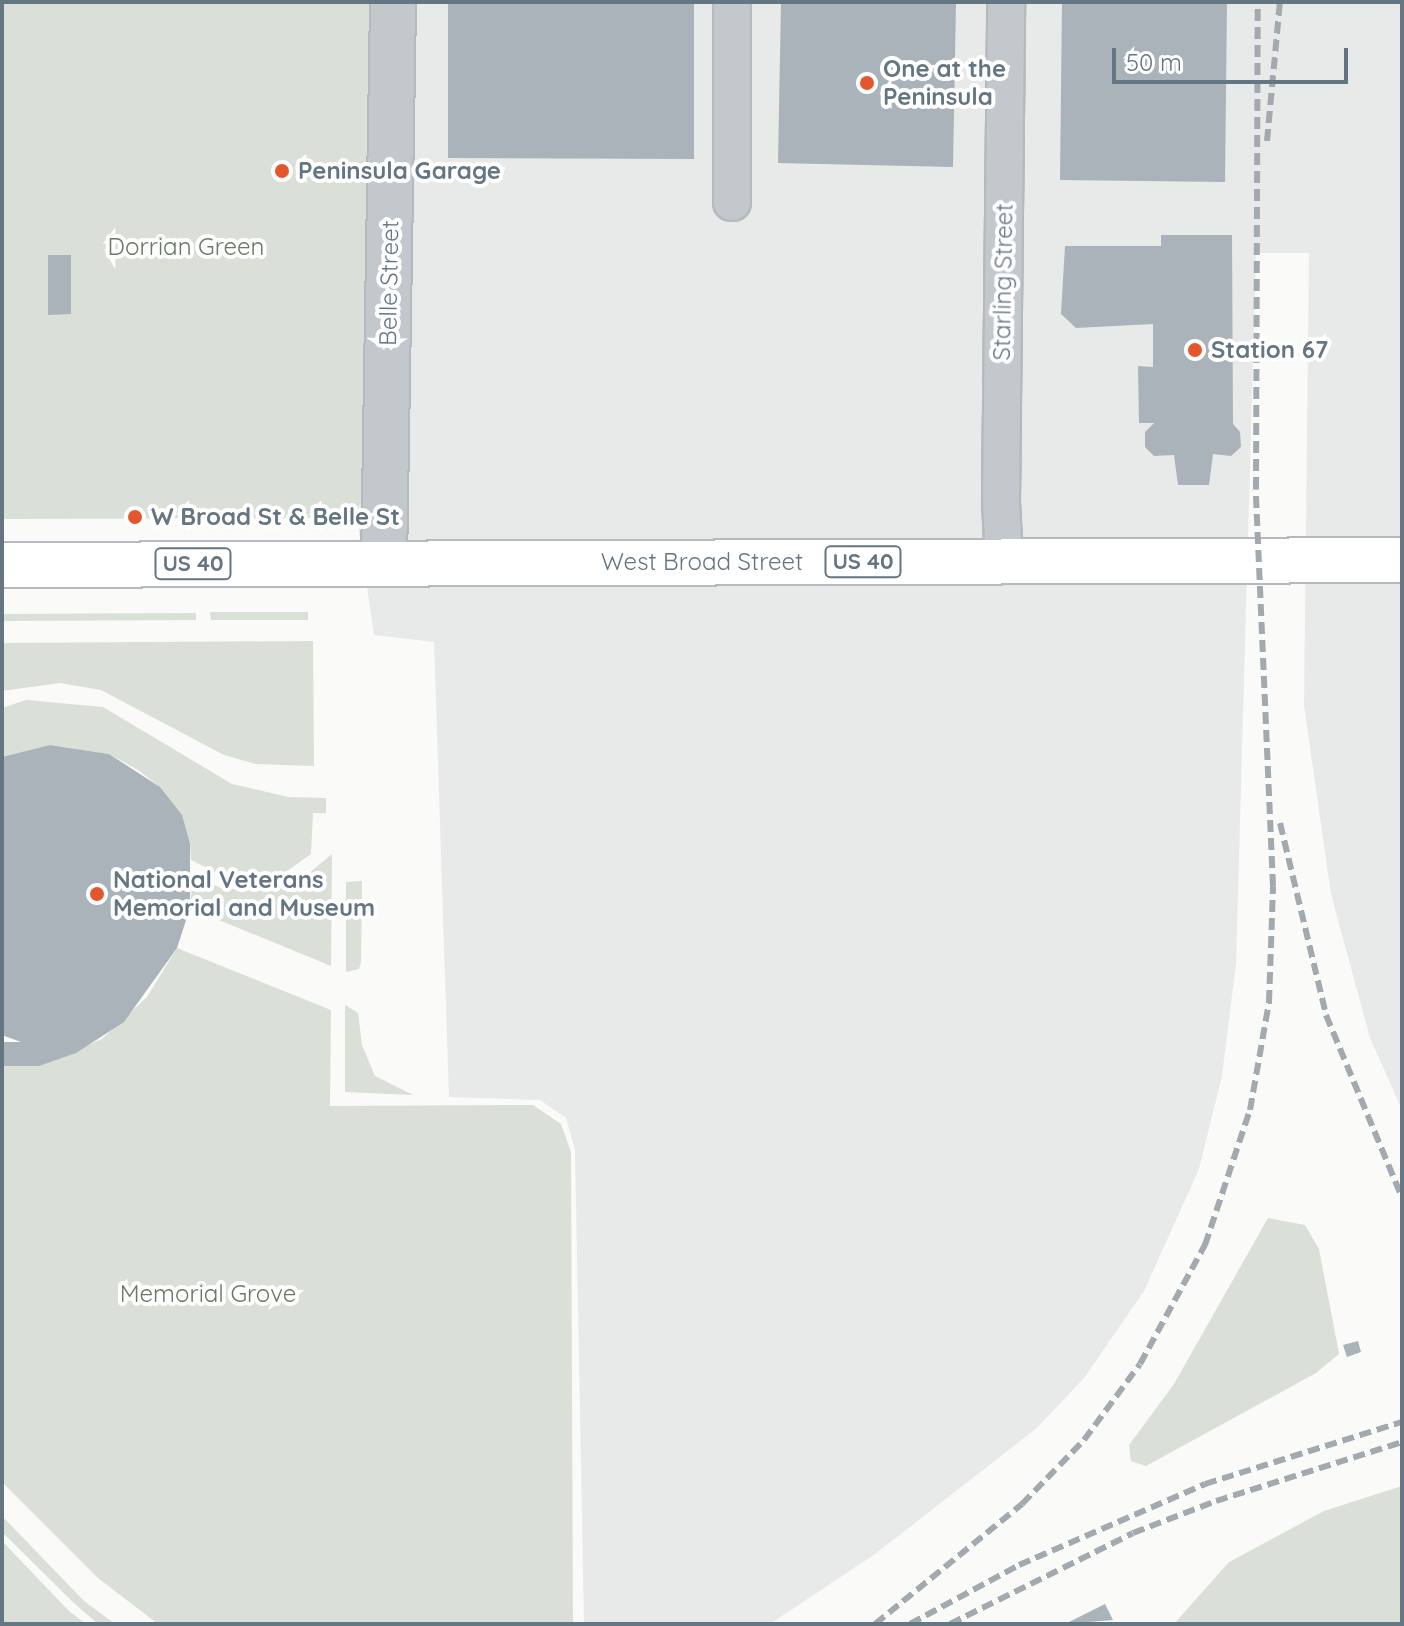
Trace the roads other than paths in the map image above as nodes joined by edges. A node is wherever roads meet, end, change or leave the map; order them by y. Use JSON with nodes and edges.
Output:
{"nodes":[{"id":1,"x":393,"y":2,"type":"edge"},
{"id":2,"x":732,"y":2,"type":"edge"},
{"id":3,"x":1006,"y":2,"type":"edge"},
{"id":4,"x":732,"y":202,"type":"dead end"},
{"id":5,"x":1402,"y":560,"type":"edge"},
{"id":6,"x":1004,"y":561,"type":"junction"},
{"id":7,"x":384,"y":564,"type":"junction"},
{"id":8,"x":2,"y":565,"type":"edge"}],
"edges":[{"from":1,"to":7,"type":"street","name":"Belle Street"},
{"from":2,"to":4,"type":"street"},
{"from":3,"to":6,"type":"street","name":"Starling Street"},
{"from":5,"to":6,"type":"main road","name":"West Broad Street","number":"US 40"},
{"from":6,"to":7,"type":"main road","name":"West Broad Street","number":"US 40"},
{"from":7,"to":8,"type":"main road","name":"West Broad Street","number":"US 40"}]}
